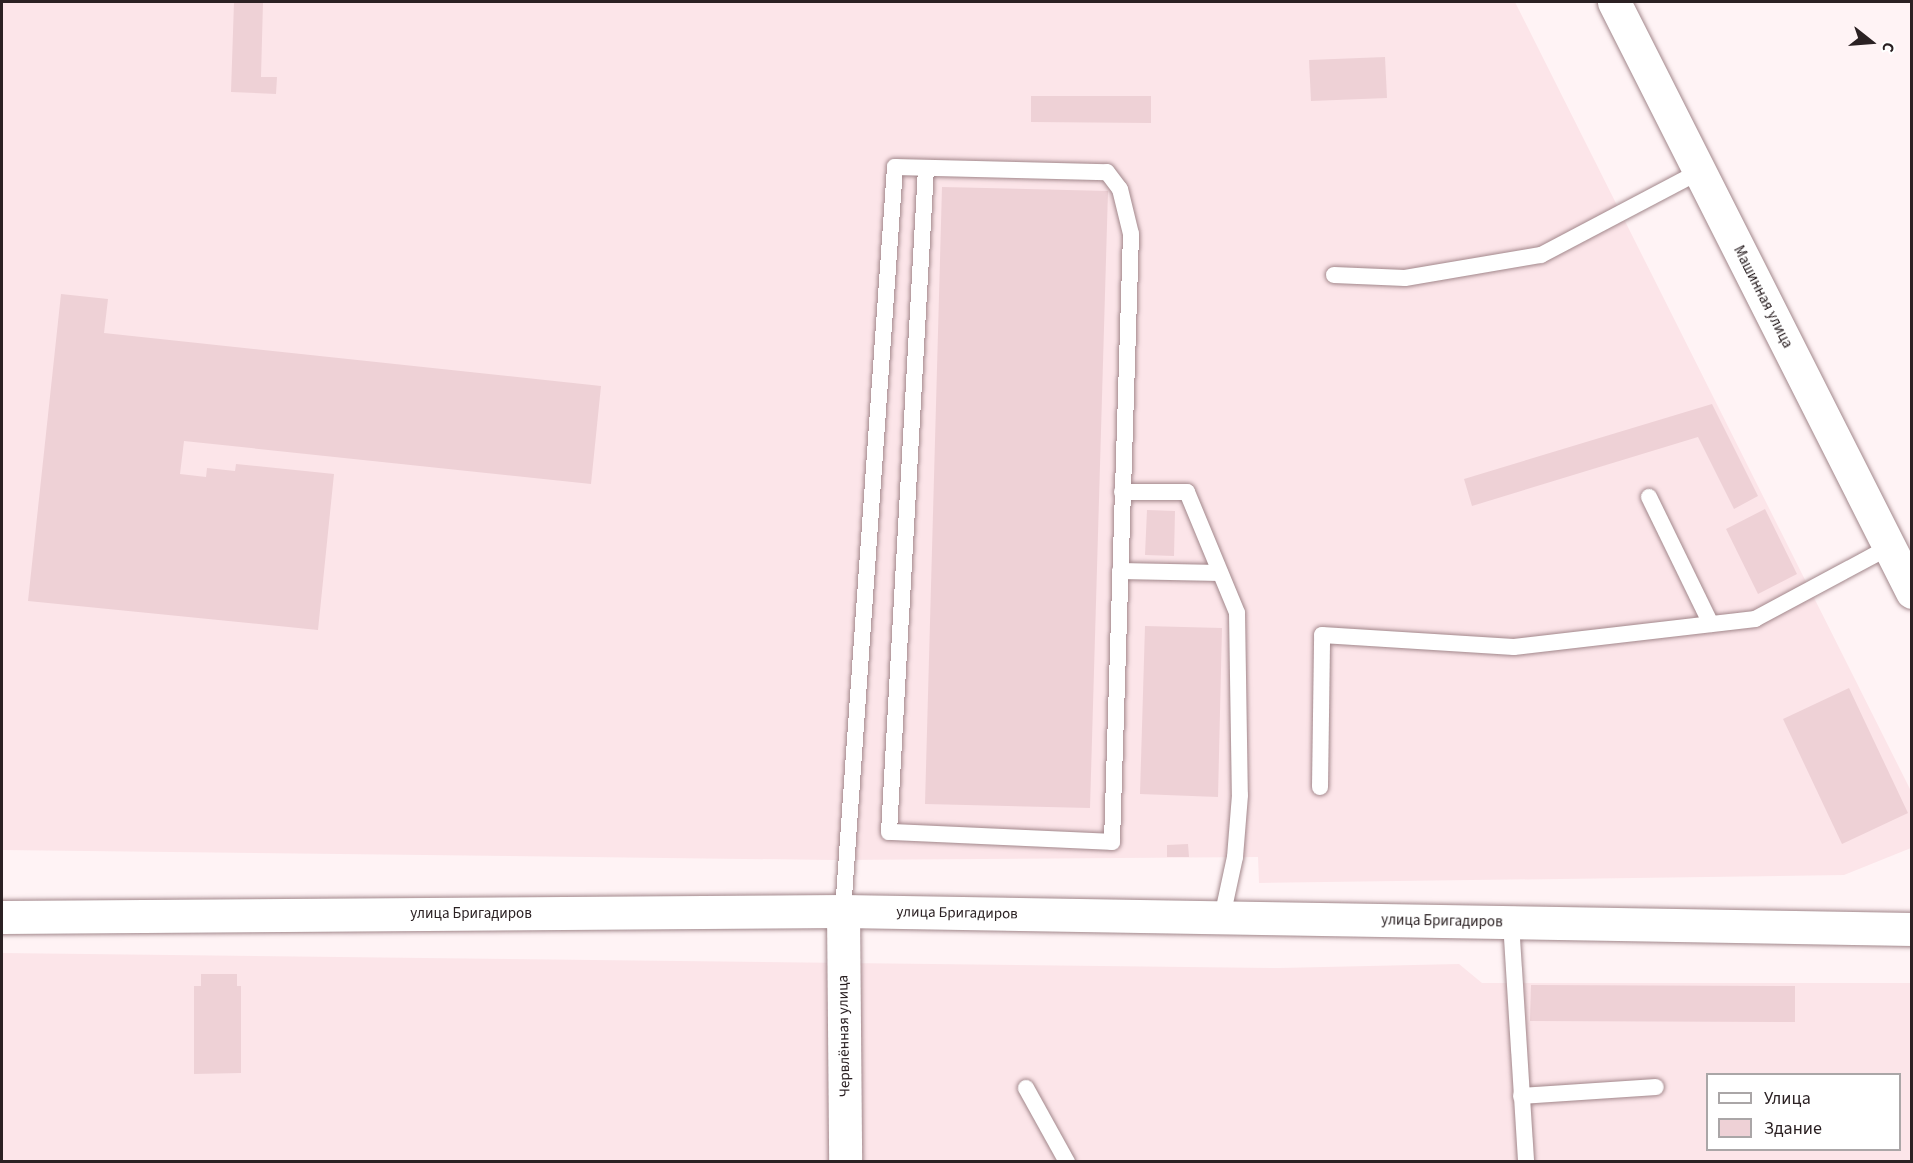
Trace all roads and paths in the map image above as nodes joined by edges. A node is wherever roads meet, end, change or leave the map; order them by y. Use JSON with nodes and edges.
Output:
{"nodes":[{"id":1,"x":1614,"y":2,"type":"edge"},
{"id":2,"x":926,"y":169,"type":"junction"},
{"id":3,"x":1700,"y":171,"type":"junction"},
{"id":4,"x":1334,"y":275,"type":"dead end"},
{"id":5,"x":1122,"y":492,"type":"junction"},
{"id":6,"x":1649,"y":497,"type":"dead end"},
{"id":7,"x":1889,"y":547,"type":"junction"},
{"id":8,"x":1120,"y":571,"type":"junction"},
{"id":9,"x":1220,"y":573,"type":"junction"},
{"id":10,"x":1911,"y":592,"type":"edge"},
{"id":11,"x":1711,"y":624,"type":"junction"},
{"id":12,"x":1320,"y":787,"type":"dead end"},
{"id":13,"x":843,"y":911,"type":"junction"},
{"id":14,"x":2,"y":917,"type":"edge"},
{"id":15,"x":1222,"y":917,"type":"junction"},
{"id":16,"x":1511,"y":922,"type":"junction"},
{"id":17,"x":1911,"y":929,"type":"edge"},
{"id":18,"x":1656,"y":1087,"type":"dead end"},
{"id":19,"x":1026,"y":1088,"type":"dead end"},
{"id":20,"x":1521,"y":1096,"type":"junction"},
{"id":21,"x":845,"y":1161,"type":"edge"},
{"id":22,"x":1067,"y":1161,"type":"edge"},
{"id":23,"x":1526,"y":1161,"type":"edge"}],
"edges":[{"from":1,"to":3,"type":"street","name":"Машинная улица"},
{"from":2,"to":5,"type":"lane"},
{"from":2,"to":8,"type":"lane"},
{"from":2,"to":13,"type":"lane"},
{"from":3,"to":4,"type":"lane"},
{"from":3,"to":7,"type":"street","name":"Машинная улица"},
{"from":5,"to":8,"type":"lane"},
{"from":5,"to":9,"type":"lane"},
{"from":6,"to":11,"type":"lane"},
{"from":7,"to":10,"type":"street","name":"Машинная улица"},
{"from":7,"to":11,"type":"lane"},
{"from":8,"to":9,"type":"lane"},
{"from":9,"to":15,"type":"lane"},
{"from":11,"to":12,"type":"lane"},
{"from":13,"to":14,"type":"street","name":"улица Бригадиров"},
{"from":13,"to":15,"type":"street","name":"улица Бригадиров"},
{"from":13,"to":21,"type":"street","name":"Червлённая улица"},
{"from":15,"to":16,"type":"street","name":"улица Бригадиров"},
{"from":16,"to":17,"type":"street","name":"улица Бригадиров"},
{"from":16,"to":20,"type":"lane"},
{"from":18,"to":20,"type":"lane"},
{"from":19,"to":22,"type":"lane"},
{"from":20,"to":23,"type":"lane"}]}
